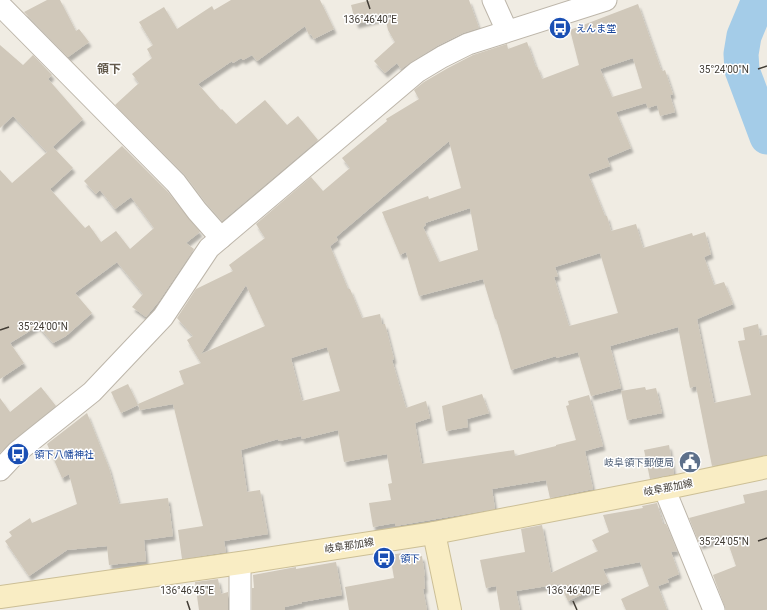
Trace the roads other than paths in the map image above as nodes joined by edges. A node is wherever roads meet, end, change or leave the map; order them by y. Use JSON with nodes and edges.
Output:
{"nodes":[{"id":1,"x":493,"y":0,"type":"edge"},
{"id":2,"x":606,"y":0,"type":"edge"},
{"id":3,"x":0,"y":6,"type":"edge"},
{"id":4,"x":508,"y":31,"type":"junction"},
{"id":5,"x":221,"y":238,"type":"junction"},
{"id":6,"x":767,"y":467,"type":"edge"},
{"id":7,"x":0,"y":470,"type":"edge"},
{"id":8,"x":664,"y":488,"type":"junction"},
{"id":9,"x":434,"y":533,"type":"junction"},
{"id":10,"x":240,"y":563,"type":"junction"},
{"id":11,"x":0,"y":597,"type":"edge"},
{"id":12,"x":240,"y":610,"type":"edge"},
{"id":13,"x":450,"y":610,"type":"edge"},
{"id":14,"x":714,"y":610,"type":"edge"}],
"edges":[{"from":1,"to":4,"type":"street"},
{"from":2,"to":4,"type":"street"},
{"from":3,"to":5,"type":"street"},
{"from":4,"to":5,"type":"street"},
{"from":5,"to":7,"type":"street"},
{"from":6,"to":8,"type":"main road","name":"岐阜那加線"},
{"from":8,"to":9,"type":"main road","name":"岐阜那加線"},
{"from":8,"to":14,"type":"street"},
{"from":9,"to":10,"type":"main road","name":"岐阜那加線"},
{"from":9,"to":13,"type":"main road"},
{"from":10,"to":11,"type":"main road","name":"岐阜那加線"},
{"from":10,"to":12,"type":"street"}]}
